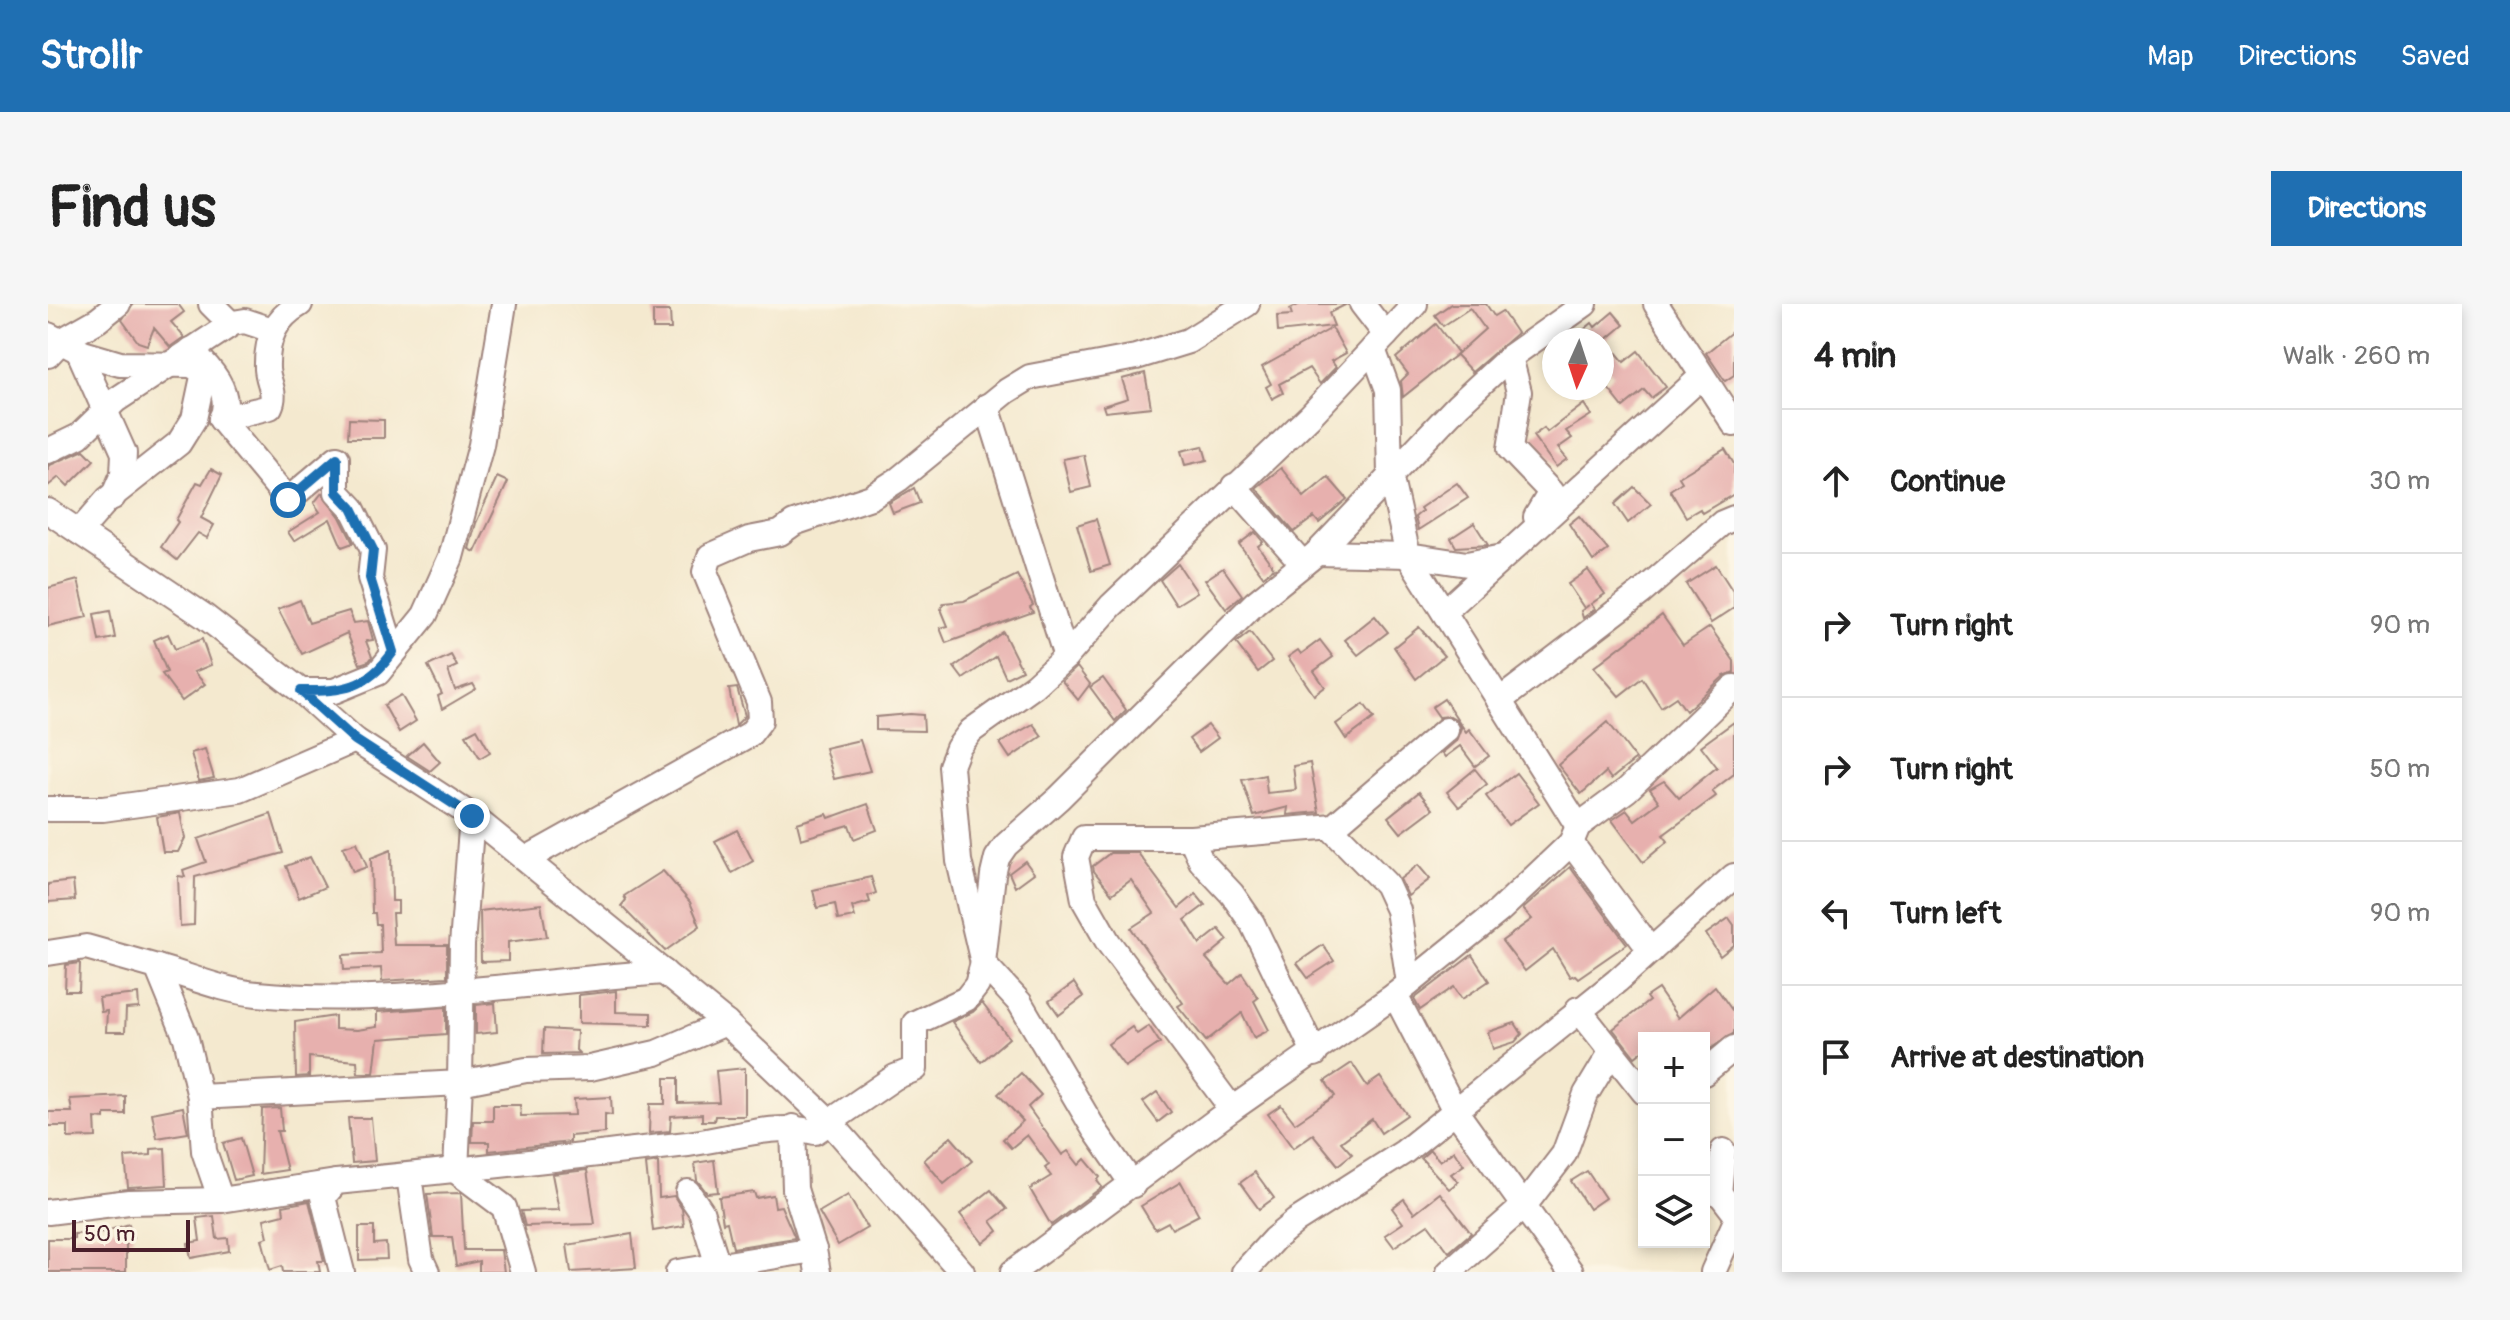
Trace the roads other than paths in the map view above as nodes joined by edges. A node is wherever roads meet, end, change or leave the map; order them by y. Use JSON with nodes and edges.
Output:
{"nodes":[{"id":1,"x":118,"y":304,"type":"edge"},
{"id":2,"x":211,"y":304,"type":"edge"},
{"id":3,"x":300,"y":304,"type":"edge"},
{"id":4,"x":504,"y":304,"type":"edge"},
{"id":5,"x":1247,"y":304,"type":"edge"},
{"id":6,"x":1362,"y":304,"type":"edge"},
{"id":7,"x":1415,"y":304,"type":"edge"},
{"id":8,"x":1585,"y":304,"type":"edge"},
{"id":9,"x":1656,"y":304,"type":"edge"},
{"id":10,"x":231,"y":324,"type":"junction"},
{"id":11,"x":272,"y":330,"type":"junction"},
{"id":12,"x":1379,"y":342,"type":"junction"},
{"id":13,"x":59,"y":346,"type":"edge"},
{"id":14,"x":191,"y":350,"type":"junction"},
{"id":15,"x":166,"y":365,"type":"junction"},
{"id":16,"x":1513,"y":367,"type":"junction"},
{"id":17,"x":1702,"y":376,"type":"junction"},
{"id":18,"x":987,"y":406,"type":"junction"},
{"id":19,"x":103,"y":412,"type":"junction"},
{"id":20,"x":221,"y":419,"type":"junction"},
{"id":21,"x":1734,"y":424,"type":"edge"},
{"id":22,"x":48,"y":451,"type":"edge"},
{"id":23,"x":1390,"y":475,"type":"junction"},
{"id":24,"x":1234,"y":486,"type":"junction"},
{"id":25,"x":113,"y":497,"type":"junction"},
{"id":26,"x":48,"y":511,"type":"edge"},
{"id":27,"x":1734,"y":518,"type":"edge"},
{"id":28,"x":79,"y":532,"type":"junction"},
{"id":29,"x":1526,"y":534,"type":"junction"},
{"id":30,"x":1408,"y":555,"type":"junction"},
{"id":31,"x":1503,"y":557,"type":"junction"},
{"id":32,"x":1310,"y":558,"type":"junction"},
{"id":33,"x":1444,"y":612,"type":"junction"},
{"id":34,"x":393,"y":652,"type":"junction"},
{"id":35,"x":1066,"y":657,"type":"junction"},
{"id":36,"x":1734,"y":687,"type":"edge"},
{"id":37,"x":301,"y":691,"type":"junction"},
{"id":38,"x":1499,"y":701,"type":"junction"},
{"id":39,"x":1446,"y":730,"type":"dead end"},
{"id":40,"x":355,"y":740,"type":"junction"},
{"id":41,"x":48,"y":809,"type":"edge"},
{"id":42,"x":472,"y":816,"type":"junction"},
{"id":43,"x":1330,"y":827,"type":"junction"},
{"id":44,"x":1575,"y":834,"type":"junction"},
{"id":45,"x":1191,"y":838,"type":"junction"},
{"id":46,"x":526,"y":859,"type":"junction"},
{"id":47,"x":1734,"y":876,"type":"edge"},
{"id":48,"x":1651,"y":951,"type":"junction"},
{"id":49,"x":48,"y":953,"type":"edge"},
{"id":50,"x":983,"y":963,"type":"junction"},
{"id":51,"x":157,"y":967,"type":"junction"},
{"id":52,"x":664,"y":972,"type":"junction"},
{"id":53,"x":461,"y":989,"type":"junction"},
{"id":54,"x":1402,"y":989,"type":"junction"},
{"id":55,"x":1578,"y":1009,"type":"junction"},
{"id":56,"x":726,"y":1023,"type":"junction"},
{"id":57,"x":1734,"y":1048,"type":"edge"},
{"id":58,"x":1612,"y":1051,"type":"junction"},
{"id":59,"x":1315,"y":1054,"type":"junction"},
{"id":60,"x":1710,"y":1068,"type":"edge"},
{"id":61,"x":460,"y":1083,"type":"junction"},
{"id":62,"x":1638,"y":1084,"type":"edge"},
{"id":63,"x":200,"y":1097,"type":"junction"},
{"id":64,"x":1232,"y":1109,"type":"junction"},
{"id":65,"x":1454,"y":1109,"type":"junction"},
{"id":66,"x":828,"y":1120,"type":"junction"},
{"id":67,"x":793,"y":1127,"type":"junction"},
{"id":68,"x":1723,"y":1151,"type":"dead end"},
{"id":69,"x":456,"y":1171,"type":"junction"},
{"id":70,"x":409,"y":1176,"type":"junction"},
{"id":71,"x":1706,"y":1176,"type":"edge"},
{"id":72,"x":336,"y":1182,"type":"junction"},
{"id":73,"x":1133,"y":1185,"type":"junction"},
{"id":74,"x":688,"y":1192,"type":"dead end"},
{"id":75,"x":221,"y":1200,"type":"junction"},
{"id":76,"x":1727,"y":1203,"type":"edge"},
{"id":77,"x":1524,"y":1206,"type":"junction"},
{"id":78,"x":48,"y":1212,"type":"edge"},
{"id":79,"x":1734,"y":1225,"type":"edge"},
{"id":80,"x":816,"y":1261,"type":"edge"},
{"id":81,"x":719,"y":1269,"type":"edge"},
{"id":82,"x":342,"y":1272,"type":"edge"},
{"id":83,"x":427,"y":1272,"type":"edge"},
{"id":84,"x":523,"y":1272,"type":"edge"},
{"id":85,"x":678,"y":1272,"type":"edge"},
{"id":86,"x":962,"y":1272,"type":"edge"},
{"id":87,"x":1013,"y":1272,"type":"edge"},
{"id":88,"x":1244,"y":1272,"type":"edge"},
{"id":89,"x":1449,"y":1272,"type":"edge"},
{"id":90,"x":1571,"y":1272,"type":"edge"},
{"id":91,"x":1713,"y":1272,"type":"edge"}],
"edges":[{"from":1,"to":13,"type":"street"},
{"from":2,"to":10,"type":"street"},
{"from":3,"to":11,"type":"street"},
{"from":4,"to":34,"type":"street"},
{"from":5,"to":18,"type":"street"},
{"from":6,"to":12,"type":"street"},
{"from":7,"to":12,"type":"street"},
{"from":8,"to":16,"type":"street"},
{"from":9,"to":17,"type":"street"},
{"from":10,"to":11,"type":"street"},
{"from":10,"to":14,"type":"street"},
{"from":11,"to":20,"type":"street"},
{"from":12,"to":23,"type":"street"},
{"from":12,"to":24,"type":"street"},
{"from":13,"to":15,"type":"street"},
{"from":13,"to":19,"type":"street"},
{"from":14,"to":15,"type":"street"},
{"from":14,"to":20,"type":"street"},
{"from":15,"to":19,"type":"street"},
{"from":15,"to":25,"type":"street"},
{"from":16,"to":23,"type":"street"},
{"from":16,"to":29,"type":"street"},
{"from":17,"to":21,"type":"street"},
{"from":17,"to":29,"type":"street"},
{"from":18,"to":35,"type":"street"},
{"from":18,"to":46,"type":"street"},
{"from":19,"to":22,"type":"street"},
{"from":19,"to":25,"type":"street"},
{"from":20,"to":34,"type":"street"},
{"from":23,"to":30,"type":"street"},
{"from":23,"to":32,"type":"street"},
{"from":24,"to":32,"type":"street"},
{"from":24,"to":35,"type":"street"},
{"from":25,"to":28,"type":"street"},
{"from":26,"to":28,"type":"street"},
{"from":27,"to":38,"type":"street"},
{"from":28,"to":37,"type":"street"},
{"from":29,"to":31,"type":"street"},
{"from":30,"to":31,"type":"street"},
{"from":30,"to":32,"type":"street"},
{"from":30,"to":33,"type":"street"},
{"from":31,"to":33,"type":"street"},
{"from":32,"to":50,"type":"street"},
{"from":33,"to":38,"type":"street"},
{"from":34,"to":37,"type":"street"},
{"from":35,"to":50,"type":"street"},
{"from":36,"to":44,"type":"street"},
{"from":37,"to":40,"type":"street"},
{"from":38,"to":44,"type":"street"},
{"from":39,"to":43,"type":"street"},
{"from":40,"to":41,"type":"street"},
{"from":40,"to":42,"type":"street"},
{"from":42,"to":46,"type":"street"},
{"from":42,"to":53,"type":"street"},
{"from":43,"to":45,"type":"street"},
{"from":43,"to":54,"type":"street"},
{"from":44,"to":48,"type":"street"},
{"from":44,"to":54,"type":"street"},
{"from":45,"to":59,"type":"street"},
{"from":45,"to":64,"type":"street"},
{"from":46,"to":52,"type":"street"},
{"from":47,"to":48,"type":"street"},
{"from":48,"to":55,"type":"street"},
{"from":49,"to":51,"type":"street"},
{"from":50,"to":66,"type":"street"},
{"from":50,"to":73,"type":"street"},
{"from":51,"to":53,"type":"street"},
{"from":51,"to":63,"type":"street"},
{"from":52,"to":53,"type":"street"},
{"from":52,"to":56,"type":"street"},
{"from":53,"to":61,"type":"street"},
{"from":54,"to":59,"type":"street"},
{"from":54,"to":65,"type":"street"},
{"from":55,"to":58,"type":"street"},
{"from":55,"to":65,"type":"street"},
{"from":56,"to":61,"type":"street"},
{"from":56,"to":66,"type":"street"},
{"from":57,"to":60,"type":"street"},
{"from":58,"to":62,"type":"street"},
{"from":58,"to":77,"type":"street"},
{"from":59,"to":64,"type":"street"},
{"from":61,"to":63,"type":"street"},
{"from":61,"to":69,"type":"street"},
{"from":63,"to":75,"type":"street"},
{"from":64,"to":73,"type":"street"},
{"from":65,"to":77,"type":"street"},
{"from":65,"to":88,"type":"street"},
{"from":66,"to":67,"type":"street"},
{"from":66,"to":86,"type":"street"},
{"from":67,"to":69,"type":"street"},
{"from":67,"to":80,"type":"street"},
{"from":68,"to":76,"type":"street"},
{"from":69,"to":70,"type":"street"},
{"from":69,"to":84,"type":"street"},
{"from":70,"to":72,"type":"street"},
{"from":70,"to":83,"type":"street"},
{"from":71,"to":76,"type":"street"},
{"from":72,"to":75,"type":"street"},
{"from":72,"to":82,"type":"street"},
{"from":73,"to":87,"type":"street"},
{"from":74,"to":81,"type":"street"},
{"from":75,"to":78,"type":"street"},
{"from":77,"to":89,"type":"street"},
{"from":77,"to":90,"type":"street"},
{"from":79,"to":91,"type":"street"},
{"from":80,"to":81,"type":"street"},
{"from":81,"to":85,"type":"street"}]}
